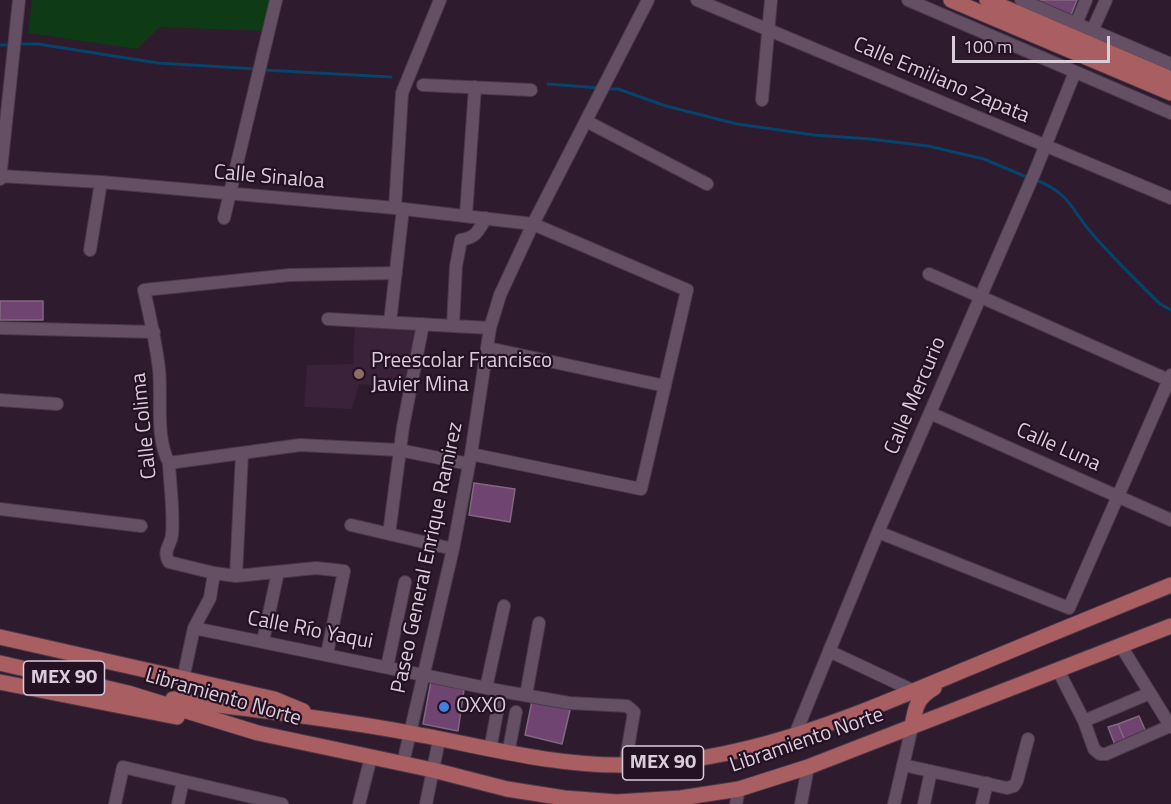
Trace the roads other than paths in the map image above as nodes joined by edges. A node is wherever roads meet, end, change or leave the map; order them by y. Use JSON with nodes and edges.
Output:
{"nodes":[{"id":1,"x":19,"y":0,"type":"edge"},
{"id":2,"x":276,"y":0,"type":"edge"},
{"id":3,"x":440,"y":0,"type":"edge"},
{"id":4,"x":648,"y":0,"type":"edge"},
{"id":5,"x":697,"y":0,"type":"edge"},
{"id":6,"x":771,"y":0,"type":"edge"},
{"id":7,"x":951,"y":0,"type":"edge"},
{"id":8,"x":987,"y":0,"type":"edge"},
{"id":9,"x":1021,"y":0,"type":"edge"},
{"id":10,"x":1086,"y":0,"type":"edge"},
{"id":11,"x":1106,"y":0,"type":"edge"},
{"id":12,"x":914,"y":1,"type":"edge"},
{"id":13,"x":936,"y":5,"type":"edge"},
{"id":14,"x":1077,"y":24,"type":"junction"},
{"id":15,"x":768,"y":29,"type":"junction"},
{"id":16,"x":1092,"y":31,"type":"junction"},
{"id":17,"x":1171,"y":64,"type":"edge"},
{"id":18,"x":1076,"y":72,"type":"junction"},
{"id":19,"x":1171,"y":79,"type":"edge"},
{"id":20,"x":423,"y":85,"type":"dead end"},
{"id":21,"x":475,"y":87,"type":"junction"},
{"id":22,"x":531,"y":90,"type":"dead end"},
{"id":23,"x":1171,"y":93,"type":"edge"},
{"id":24,"x":762,"y":100,"type":"dead end"},
{"id":25,"x":1171,"y":113,"type":"edge"},
{"id":26,"x":586,"y":121,"type":"junction"},
{"id":27,"x":1045,"y":147,"type":"junction"},
{"id":28,"x":0,"y":177,"type":"edge"},
{"id":29,"x":101,"y":182,"type":"junction"},
{"id":30,"x":707,"y":184,"type":"dead end"},
{"id":31,"x":230,"y":194,"type":"junction"},
{"id":32,"x":1171,"y":198,"type":"edge"},
{"id":33,"x":399,"y":209,"type":"junction"},
{"id":34,"x":466,"y":215,"type":"junction"},
{"id":35,"x":224,"y":218,"type":"dead end"},
{"id":36,"x":486,"y":218,"type":"junction"},
{"id":37,"x":533,"y":224,"type":"junction"},
{"id":38,"x":90,"y":250,"type":"dead end"},
{"id":39,"x":396,"y":273,"type":"junction"},
{"id":40,"x":929,"y":274,"type":"dead end"},
{"id":41,"x":980,"y":296,"type":"junction"},
{"id":42,"x":328,"y":319,"type":"dead end"},
{"id":43,"x":390,"y":322,"type":"junction"},
{"id":44,"x":423,"y":324,"type":"junction"},
{"id":45,"x":453,"y":325,"type":"junction"},
{"id":46,"x":0,"y":328,"type":"edge"},
{"id":47,"x":490,"y":328,"type":"junction"},
{"id":48,"x":154,"y":332,"type":"junction"},
{"id":49,"x":488,"y":348,"type":"junction"},
{"id":50,"x":1170,"y":379,"type":"edge"},
{"id":51,"x":664,"y":386,"type":"junction"},
{"id":52,"x":0,"y":400,"type":"edge"},
{"id":53,"x":57,"y":404,"type":"dead end"},
{"id":54,"x":930,"y":413,"type":"junction"},
{"id":55,"x":399,"y":450,"type":"junction"},
{"id":56,"x":242,"y":453,"type":"junction"},
{"id":57,"x":470,"y":459,"type":"junction"},
{"id":58,"x":169,"y":463,"type":"junction"},
{"id":59,"x":1118,"y":496,"type":"junction"},
{"id":60,"x":0,"y":509,"type":"edge"},
{"id":61,"x":1171,"y":519,"type":"edge"},
{"id":62,"x":351,"y":525,"type":"dead end"},
{"id":63,"x":141,"y":526,"type":"dead end"},
{"id":64,"x":878,"y":532,"type":"junction"},
{"id":65,"x":389,"y":534,"type":"junction"},
{"id":66,"x":453,"y":549,"type":"junction"},
{"id":67,"x":278,"y":572,"type":"junction"},
{"id":68,"x":214,"y":573,"type":"junction"},
{"id":69,"x":236,"y":576,"type":"junction"},
{"id":70,"x":405,"y":582,"type":"dead end"},
{"id":71,"x":1171,"y":585,"type":"edge"},
{"id":72,"x":504,"y":606,"type":"dead end"},
{"id":73,"x":539,"y":623,"type":"dead end"},
{"id":74,"x":1171,"y":626,"type":"edge"},
{"id":75,"x":194,"y":628,"type":"junction"},
{"id":76,"x":0,"y":637,"type":"edge"},
{"id":77,"x":263,"y":641,"type":"junction"},
{"id":78,"x":1121,"y":646,"type":"junction"},
{"id":79,"x":829,"y":651,"type":"junction"},
{"id":80,"x":327,"y":654,"type":"junction"},
{"id":81,"x":988,"y":660,"type":"junction"},
{"id":82,"x":0,"y":663,"type":"edge"},
{"id":83,"x":387,"y":667,"type":"junction"},
{"id":84,"x":1058,"y":670,"type":"junction"},
{"id":85,"x":424,"y":674,"type":"junction"},
{"id":86,"x":183,"y":679,"type":"junction"},
{"id":87,"x":0,"y":682,"type":"edge"},
{"id":88,"x":486,"y":688,"type":"junction"},
{"id":89,"x":501,"y":691,"type":"junction"},
{"id":90,"x":914,"y":691,"type":"junction"},
{"id":91,"x":128,"y":693,"type":"junction"},
{"id":92,"x":1150,"y":693,"type":"junction"},
{"id":93,"x":526,"y":695,"type":"junction"},
{"id":94,"x":516,"y":712,"type":"dead end"},
{"id":95,"x":322,"y":719,"type":"junction"},
{"id":96,"x":1084,"y":721,"type":"junction"},
{"id":97,"x":912,"y":727,"type":"junction"},
{"id":98,"x":1171,"y":727,"type":"edge"},
{"id":99,"x":258,"y":733,"type":"junction"},
{"id":100,"x":410,"y":733,"type":"junction"},
{"id":101,"x":794,"y":737,"type":"junction"},
{"id":102,"x":1028,"y":739,"type":"dead end"},
{"id":103,"x":439,"y":740,"type":"junction"},
{"id":104,"x":490,"y":750,"type":"junction"},
{"id":105,"x":508,"y":754,"type":"junction"},
{"id":106,"x":371,"y":757,"type":"junction"},
{"id":107,"x":403,"y":764,"type":"junction"},
{"id":108,"x":625,"y":765,"type":"junction"},
{"id":109,"x":903,"y":765,"type":"junction"},
{"id":110,"x":808,"y":767,"type":"junction"},
{"id":111,"x":433,"y":770,"type":"junction"},
{"id":112,"x":931,"y":771,"type":"junction"},
{"id":113,"x":183,"y":780,"type":"junction"},
{"id":114,"x":987,"y":783,"type":"junction"},
{"id":115,"x":738,"y":797,"type":"edge"},
{"id":116,"x":240,"y":799,"type":"edge"},
{"id":117,"x":617,"y":803,"type":"edge"},
{"id":118,"x":115,"y":804,"type":"edge"},
{"id":119,"x":178,"y":804,"type":"edge"},
{"id":120,"x":282,"y":804,"type":"edge"},
{"id":121,"x":359,"y":804,"type":"edge"},
{"id":122,"x":426,"y":804,"type":"edge"},
{"id":123,"x":801,"y":804,"type":"edge"},
{"id":124,"x":894,"y":804,"type":"edge"},
{"id":125,"x":924,"y":804,"type":"edge"},
{"id":126,"x":982,"y":804,"type":"edge"}],
"edges":[{"from":1,"to":28,"type":"street"},
{"from":2,"to":31,"type":"street"},
{"from":3,"to":33,"type":"street"},
{"from":4,"to":26,"type":"street","name":"Paseo General Enrique Ramirez"},
{"from":5,"to":15,"type":"street","name":"Calle Emiliano Zapata"},
{"from":6,"to":15,"type":"street"},
{"from":7,"to":23,"type":"main road"},
{"from":8,"to":19,"type":"main road"},
{"from":9,"to":14,"type":"street"},
{"from":10,"to":14,"type":"street"},
{"from":11,"to":16,"type":"street"},
{"from":12,"to":13,"type":"street"},
{"from":13,"to":18,"type":"street"},
{"from":14,"to":16,"type":"street"},
{"from":15,"to":24,"type":"street"},
{"from":15,"to":27,"type":"street","name":"Calle Emiliano Zapata"},
{"from":16,"to":17,"type":"street"},
{"from":18,"to":25,"type":"street"},
{"from":18,"to":27,"type":"street","name":"Calle Mercurio"},
{"from":20,"to":21,"type":"street"},
{"from":21,"to":22,"type":"street"},
{"from":21,"to":34,"type":"street"},
{"from":26,"to":30,"type":"street"},
{"from":26,"to":37,"type":"street","name":"Paseo General Enrique Ramirez"},
{"from":27,"to":32,"type":"street","name":"Calle Emiliano Zapata"},
{"from":27,"to":41,"type":"street","name":"Calle Mercurio"},
{"from":28,"to":29,"type":"street","name":"Calle Sinaloa"},
{"from":29,"to":31,"type":"street","name":"Calle Sinaloa"},
{"from":29,"to":38,"type":"street"},
{"from":31,"to":33,"type":"street","name":"Calle Sinaloa"},
{"from":31,"to":35,"type":"street"},
{"from":33,"to":34,"type":"street","name":"Calle Sinaloa"},
{"from":33,"to":39,"type":"street"},
{"from":34,"to":36,"type":"street","name":"Calle Sinaloa"},
{"from":36,"to":37,"type":"street","name":"Calle Sinaloa"},
{"from":36,"to":45,"type":"street"},
{"from":37,"to":47,"type":"street","name":"Paseo General Enrique Ramirez"},
{"from":37,"to":51,"type":"street","name":"Calle Sinaloa"},
{"from":39,"to":43,"type":"street"},
{"from":39,"to":48,"type":"street","name":"Calle Colima"},
{"from":40,"to":41,"type":"street"},
{"from":41,"to":50,"type":"street"},
{"from":41,"to":54,"type":"street","name":"Calle Mercurio"},
{"from":42,"to":43,"type":"street"},
{"from":43,"to":44,"type":"street"},
{"from":44,"to":45,"type":"street"},
{"from":44,"to":55,"type":"street"},
{"from":45,"to":47,"type":"street"},
{"from":46,"to":48,"type":"street"},
{"from":47,"to":49,"type":"street","name":"Paseo General Enrique Ramirez"},
{"from":48,"to":58,"type":"street","name":"Calle Colima"},
{"from":49,"to":51,"type":"street"},
{"from":49,"to":57,"type":"street","name":"Paseo General Enrique Ramirez"},
{"from":50,"to":59,"type":"street"},
{"from":51,"to":57,"type":"street"},
{"from":52,"to":53,"type":"street"},
{"from":54,"to":59,"type":"street","name":"Calle Luna"},
{"from":54,"to":64,"type":"street","name":"Calle Mercurio"},
{"from":55,"to":56,"type":"street"},
{"from":55,"to":57,"type":"street"},
{"from":55,"to":65,"type":"street"},
{"from":56,"to":58,"type":"street"},
{"from":56,"to":69,"type":"street"},
{"from":57,"to":66,"type":"street","name":"Paseo General Enrique Ramirez"},
{"from":58,"to":68,"type":"street","name":"Calle Colima"},
{"from":59,"to":61,"type":"street","name":"Calle Luna"},
{"from":59,"to":64,"type":"street"},
{"from":60,"to":63,"type":"street"},
{"from":62,"to":65,"type":"street"},
{"from":64,"to":79,"type":"street","name":"Calle Mercurio"},
{"from":65,"to":66,"type":"street"},
{"from":66,"to":85,"type":"street","name":"Paseo General Enrique Ramirez"},
{"from":67,"to":69,"type":"street"},
{"from":67,"to":77,"type":"street"},
{"from":67,"to":80,"type":"street"},
{"from":68,"to":69,"type":"street"},
{"from":68,"to":75,"type":"street"},
{"from":70,"to":83,"type":"street"},
{"from":71,"to":81,"type":"main road","name":"Libramiento Norte","number":"MEX 90"},
{"from":72,"to":88,"type":"street"},
{"from":73,"to":93,"type":"street"},
{"from":74,"to":78,"type":"main road","name":"Libramiento Norte","number":"MEX 90"},
{"from":75,"to":77,"type":"street","name":"Calle Río Yaqui"},
{"from":75,"to":86,"type":"street"},
{"from":76,"to":86,"type":"main road"},
{"from":77,"to":80,"type":"street","name":"Calle Río Yaqui"},
{"from":78,"to":84,"type":"main road","name":"Libramiento Norte","number":"MEX 90"},
{"from":78,"to":92,"type":"street"},
{"from":79,"to":90,"type":"street"},
{"from":79,"to":101,"type":"street","name":"Calle Mercurio"},
{"from":80,"to":83,"type":"street","name":"Calle Río Yaqui"},
{"from":81,"to":90,"type":"main road","name":"Libramiento Norte","number":"MEX 90"},
{"from":81,"to":97,"type":"main road"},
{"from":82,"to":91,"type":"main road","number":"MEX 90"},
{"from":83,"to":85,"type":"street","name":"Calle Río Yaqui"},
{"from":84,"to":96,"type":"street"},
{"from":84,"to":97,"type":"main road","name":"Libramiento Norte","number":"MEX 90"},
{"from":85,"to":88,"type":"street","name":"Calle Río Yaqui"},
{"from":85,"to":100,"type":"street","name":"Paseo General Enrique Ramirez"},
{"from":86,"to":95,"type":"main road"},
{"from":87,"to":99,"type":"main road"},
{"from":88,"to":89,"type":"street","name":"Calle Río Yaqui"},
{"from":89,"to":93,"type":"street","name":"Calle Río Yaqui"},
{"from":89,"to":104,"type":"street"},
{"from":90,"to":101,"type":"main road","name":"Libramiento Norte","number":"MEX 90"},
{"from":91,"to":95,"type":"main road","name":"Libramiento Norte","number":"MEX 90"},
{"from":91,"to":99,"type":"main road","name":"Libramiento Norte","number":"MEX 90"},
{"from":92,"to":96,"type":"street"},
{"from":92,"to":98,"type":"street"},
{"from":93,"to":108,"type":"street","name":"Calle Río Yaqui"},
{"from":94,"to":105,"type":"street"},
{"from":95,"to":100,"type":"main road","name":"Libramiento Norte","number":"MEX 90"},
{"from":96,"to":98,"type":"street"},
{"from":97,"to":109,"type":"street"},
{"from":97,"to":110,"type":"main road","name":"Libramiento Norte","number":"MEX 90"},
{"from":99,"to":106,"type":"main road","name":"Libramiento Norte","number":"MEX 90"},
{"from":100,"to":103,"type":"main road","name":"Libramiento Norte","number":"MEX 90"},
{"from":100,"to":107,"type":"street","name":"Paseo General Enrique Ramirez"},
{"from":101,"to":108,"type":"main road","name":"Libramiento Norte","number":"MEX 90"},
{"from":102,"to":114,"type":"street"},
{"from":103,"to":104,"type":"main road","name":"Libramiento Norte","number":"MEX 90"},
{"from":103,"to":111,"type":"street"},
{"from":104,"to":105,"type":"main road","name":"Libramiento Norte","number":"MEX 90"},
{"from":105,"to":108,"type":"main road","name":"Libramiento Norte","number":"MEX 90"},
{"from":106,"to":107,"type":"main road","name":"Libramiento Norte","number":"MEX 90"},
{"from":106,"to":121,"type":"street"},
{"from":107,"to":111,"type":"main road","name":"Libramiento Norte","number":"MEX 90"},
{"from":109,"to":112,"type":"street"},
{"from":109,"to":124,"type":"street"},
{"from":110,"to":115,"type":"main road","name":"Libramiento Norte","number":"MEX 90"},
{"from":110,"to":123,"type":"street"},
{"from":111,"to":117,"type":"main road","name":"Libramiento Norte","number":"MEX 90"},
{"from":111,"to":122,"type":"street"},
{"from":112,"to":114,"type":"street"},
{"from":112,"to":125,"type":"street"},
{"from":113,"to":116,"type":"street"},
{"from":113,"to":118,"type":"street"},
{"from":113,"to":119,"type":"street"},
{"from":114,"to":126,"type":"street"},
{"from":115,"to":117,"type":"main road","name":"Libramiento Norte","number":"MEX 90"},
{"from":116,"to":120,"type":"street"}]}
